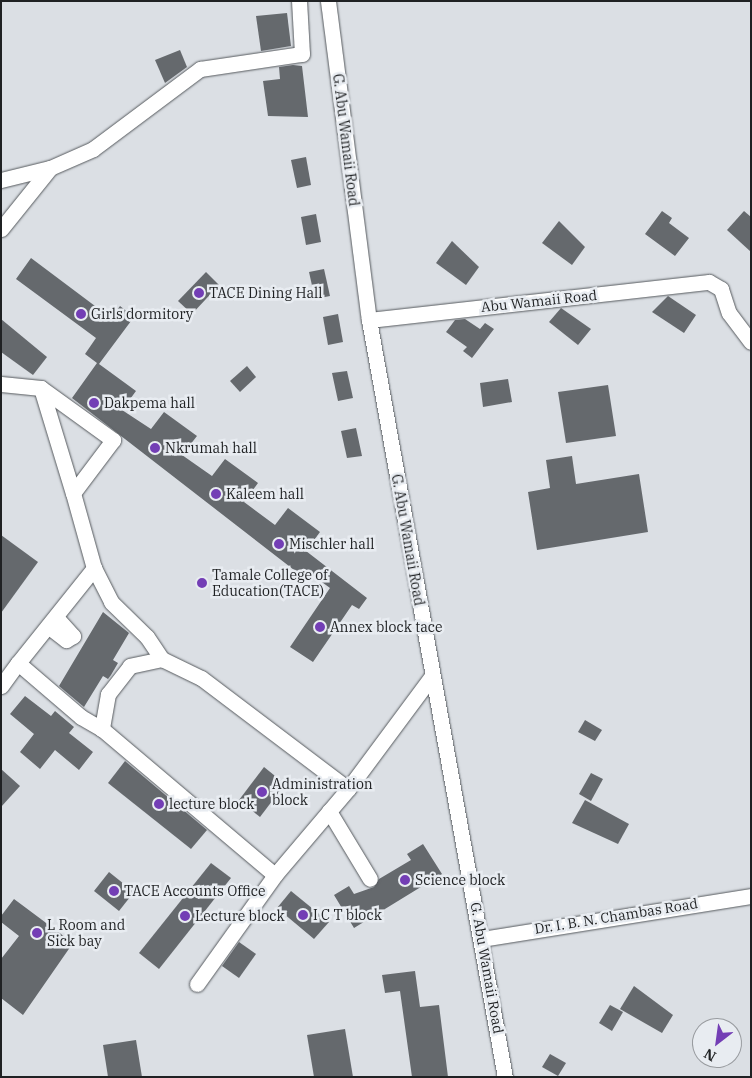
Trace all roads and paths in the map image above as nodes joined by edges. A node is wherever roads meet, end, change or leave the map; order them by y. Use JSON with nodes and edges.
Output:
{"nodes":[{"id":1,"x":298,"y":1,"type":"edge"},
{"id":2,"x":328,"y":1,"type":"edge"},
{"id":3,"x":50,"y":168,"type":"junction"},
{"id":4,"x":1,"y":180,"type":"edge"},
{"id":5,"x":1,"y":229,"type":"edge"},
{"id":6,"x":369,"y":320,"type":"junction"},
{"id":7,"x":751,"y":342,"type":"edge"},
{"id":8,"x":1,"y":384,"type":"edge"},
{"id":9,"x":41,"y":388,"type":"junction"},
{"id":10,"x":73,"y":493,"type":"junction"},
{"id":11,"x":94,"y":568,"type":"junction"},
{"id":12,"x":162,"y":659,"type":"junction"},
{"id":13,"x":18,"y":663,"type":"junction"},
{"id":14,"x":432,"y":676,"type":"junction"},
{"id":15,"x":1,"y":686,"type":"edge"},
{"id":16,"x":102,"y":729,"type":"junction"},
{"id":17,"x":348,"y":788,"type":"junction"},
{"id":18,"x":329,"y":812,"type":"junction"},
{"id":19,"x":276,"y":876,"type":"junction"},
{"id":20,"x":370,"y":879,"type":"dead end"},
{"id":21,"x":751,"y":896,"type":"edge"},
{"id":22,"x":482,"y":939,"type":"junction"},
{"id":23,"x":197,"y":984,"type":"dead end"},
{"id":24,"x":505,"y":1077,"type":"edge"}],
"edges":[{"from":1,"to":3,"type":"street"},
{"from":2,"to":6,"type":"street","name":"G. Abu Wamaii Road"},
{"from":3,"to":4,"type":"street"},
{"from":3,"to":5,"type":"street"},
{"from":6,"to":7,"type":"street","name":"Abu Wamaii Road"},
{"from":6,"to":14,"type":"street","name":"G. Abu Wamaii Road"},
{"from":8,"to":9,"type":"street"},
{"from":9,"to":10,"type":"street"},
{"from":9,"to":10,"type":"street"},
{"from":10,"to":11,"type":"street"},
{"from":11,"to":12,"type":"street"},
{"from":11,"to":13,"type":"street"},
{"from":12,"to":16,"type":"street"},
{"from":12,"to":17,"type":"street"},
{"from":13,"to":15,"type":"street"},
{"from":13,"to":16,"type":"street"},
{"from":14,"to":17,"type":"street"},
{"from":14,"to":22,"type":"street","name":"G. Abu Wamaii Road"},
{"from":16,"to":19,"type":"street"},
{"from":17,"to":18,"type":"street"},
{"from":18,"to":19,"type":"street"},
{"from":18,"to":20,"type":"street"},
{"from":19,"to":23,"type":"street"},
{"from":21,"to":22,"type":"street","name":"Dr. I. B. N. Chambas Road"},
{"from":22,"to":24,"type":"street","name":"G. Abu Wamaii Road"}]}
